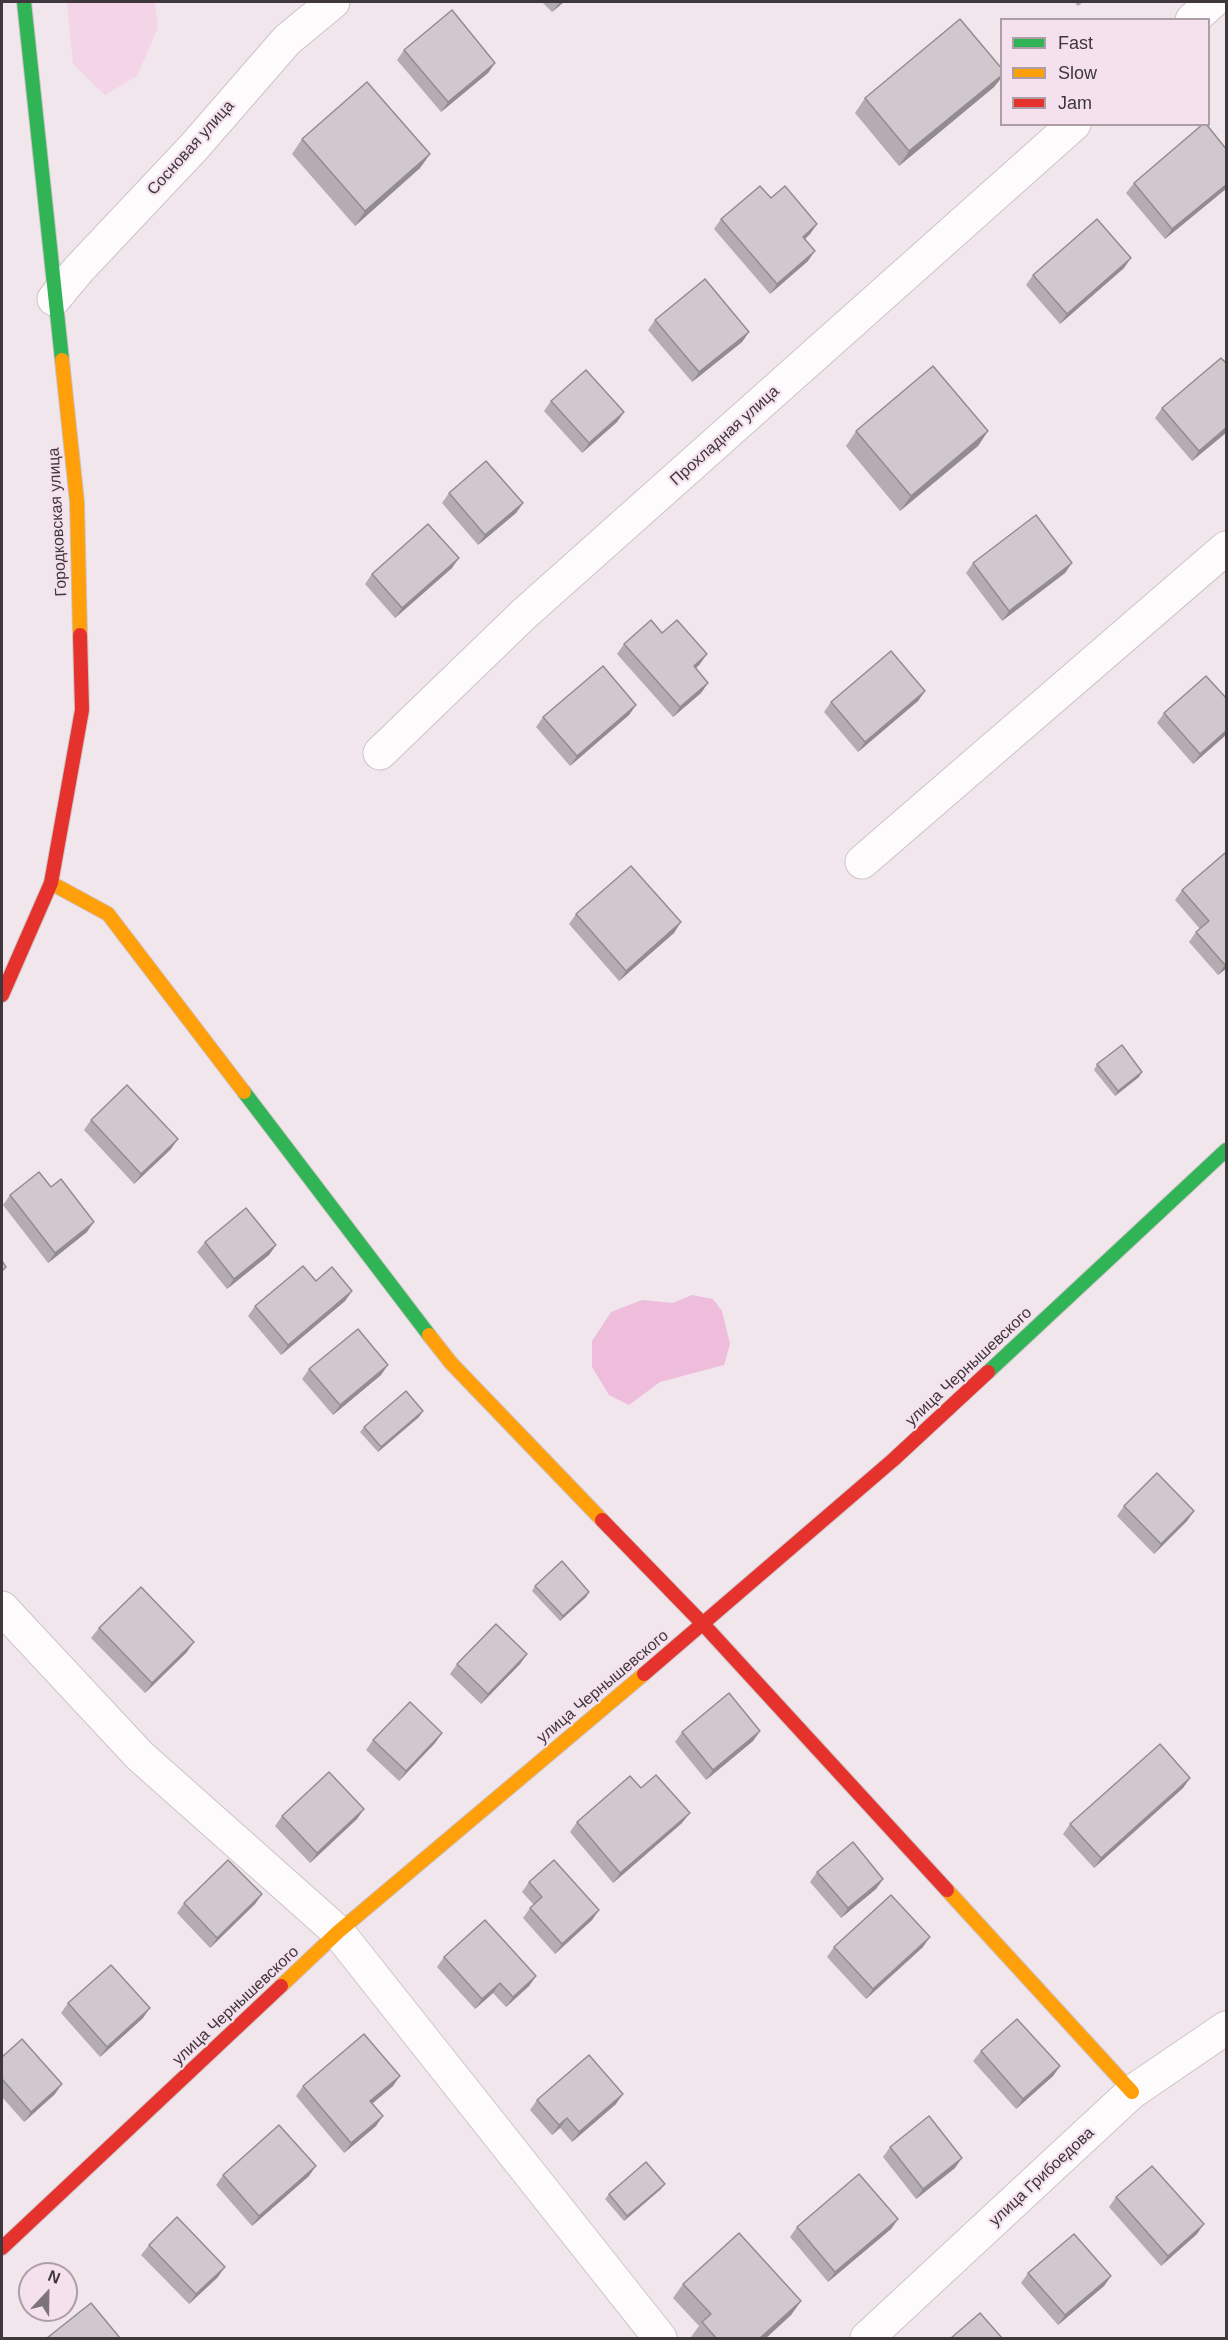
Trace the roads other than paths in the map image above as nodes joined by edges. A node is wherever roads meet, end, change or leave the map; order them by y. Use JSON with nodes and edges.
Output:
{"nodes":[{"id":1,"x":24,"y":2,"type":"edge"},
{"id":2,"x":333,"y":2,"type":"edge"},
{"id":3,"x":1212,"y":2,"type":"edge"},
{"id":4,"x":1194,"y":18,"type":"edge"},
{"id":5,"x":1072,"y":126,"type":"edge"},
{"id":6,"x":54,"y":299,"type":"junction"},
{"id":7,"x":1227,"y":548,"type":"edge"},
{"id":8,"x":380,"y":753,"type":"dead end"},
{"id":9,"x":862,"y":862,"type":"dead end"},
{"id":10,"x":51,"y":883,"type":"junction"},
{"id":11,"x":2,"y":994,"type":"edge"},
{"id":12,"x":1227,"y":1150,"type":"edge"},
{"id":13,"x":2,"y":1608,"type":"edge"},
{"id":14,"x":703,"y":1624,"type":"junction"},
{"id":15,"x":338,"y":1932,"type":"junction"},
{"id":16,"x":1227,"y":2028,"type":"edge"},
{"id":17,"x":1132,"y":2092,"type":"junction"},
{"id":18,"x":2,"y":2248,"type":"edge"},
{"id":19,"x":660,"y":2338,"type":"edge"},
{"id":20,"x":867,"y":2338,"type":"edge"}],
"edges":[{"from":1,"to":6,"type":"street","name":"Городковская улица"},
{"from":2,"to":6,"type":"street","name":"Сосновая улица"},
{"from":3,"to":4,"type":"street"},
{"from":5,"to":8,"type":"street","name":"Прохладная улица"},
{"from":6,"to":10,"type":"street","name":"Городковская улица"},
{"from":7,"to":9,"type":"street"},
{"from":10,"to":11,"type":"street","name":"Городковская улица"},
{"from":10,"to":14,"type":"street"},
{"from":12,"to":14,"type":"street","name":"улица Чернышевского"},
{"from":13,"to":15,"type":"street"},
{"from":14,"to":15,"type":"street","name":"улица Чернышевского"},
{"from":14,"to":17,"type":"street"},
{"from":15,"to":18,"type":"street","name":"улица Чернышевского"},
{"from":15,"to":19,"type":"street"},
{"from":16,"to":17,"type":"street","name":"улица Грибоедова"},
{"from":17,"to":20,"type":"street","name":"улица Грибоедова"}]}
